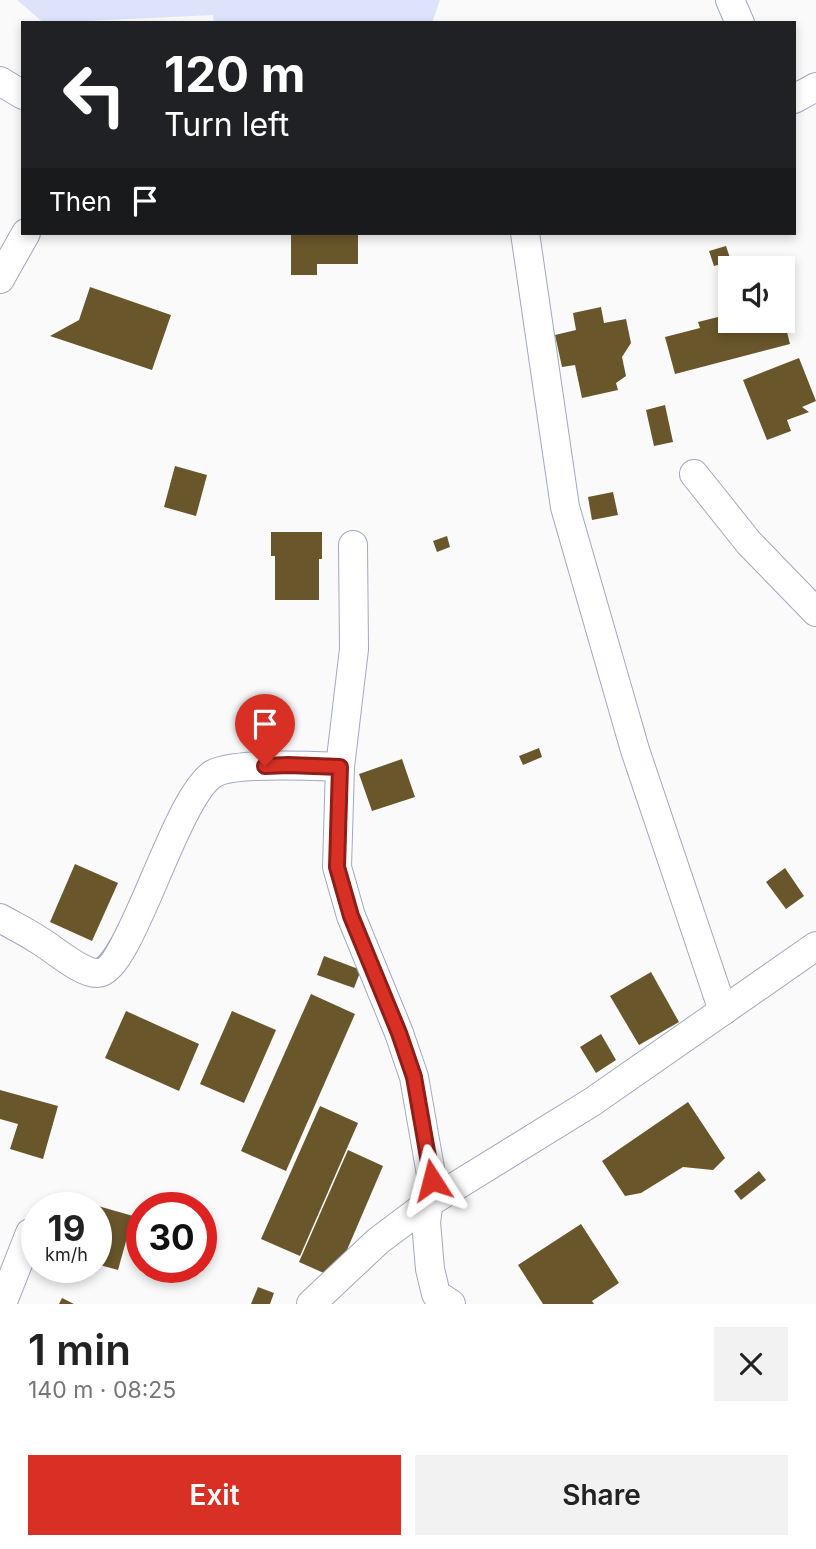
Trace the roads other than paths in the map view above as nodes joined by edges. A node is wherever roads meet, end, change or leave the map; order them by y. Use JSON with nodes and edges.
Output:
{"nodes":[{"id":1,"x":730,"y":0,"type":"edge"},
{"id":2,"x":739,"y":21,"type":"edge"},
{"id":3,"x":0,"y":81,"type":"edge"},
{"id":4,"x":816,"y":87,"type":"edge"},
{"id":5,"x":21,"y":94,"type":"edge"},
{"id":6,"x":796,"y":98,"type":"edge"},
{"id":7,"x":25,"y":235,"type":"edge"},
{"id":8,"x":525,"y":235,"type":"edge"},
{"id":9,"x":0,"y":279,"type":"edge"},
{"id":10,"x":694,"y":474,"type":"dead end"},
{"id":11,"x":353,"y":545,"type":"dead end"},
{"id":12,"x":816,"y":612,"type":"edge"},
{"id":13,"x":340,"y":767,"type":"junction"},
{"id":14,"x":0,"y":918,"type":"edge"},
{"id":15,"x":816,"y":946,"type":"edge"},
{"id":16,"x":723,"y":1011,"type":"junction"},
{"id":17,"x":430,"y":1202,"type":"junction"},
{"id":18,"x":21,"y":1256,"type":"edge"},
{"id":19,"x":2,"y":1304,"type":"edge"},
{"id":20,"x":311,"y":1304,"type":"edge"},
{"id":21,"x":451,"y":1304,"type":"edge"}],
"edges":[{"from":1,"to":2,"type":"street"},
{"from":3,"to":5,"type":"street"},
{"from":4,"to":6,"type":"street"},
{"from":7,"to":9,"type":"street"},
{"from":8,"to":16,"type":"street"},
{"from":10,"to":12,"type":"street"},
{"from":11,"to":13,"type":"street"},
{"from":13,"to":14,"type":"street"},
{"from":13,"to":17,"type":"street"},
{"from":15,"to":16,"type":"street"},
{"from":16,"to":17,"type":"street"},
{"from":17,"to":20,"type":"street"},
{"from":17,"to":21,"type":"street"},
{"from":18,"to":19,"type":"street"}]}
